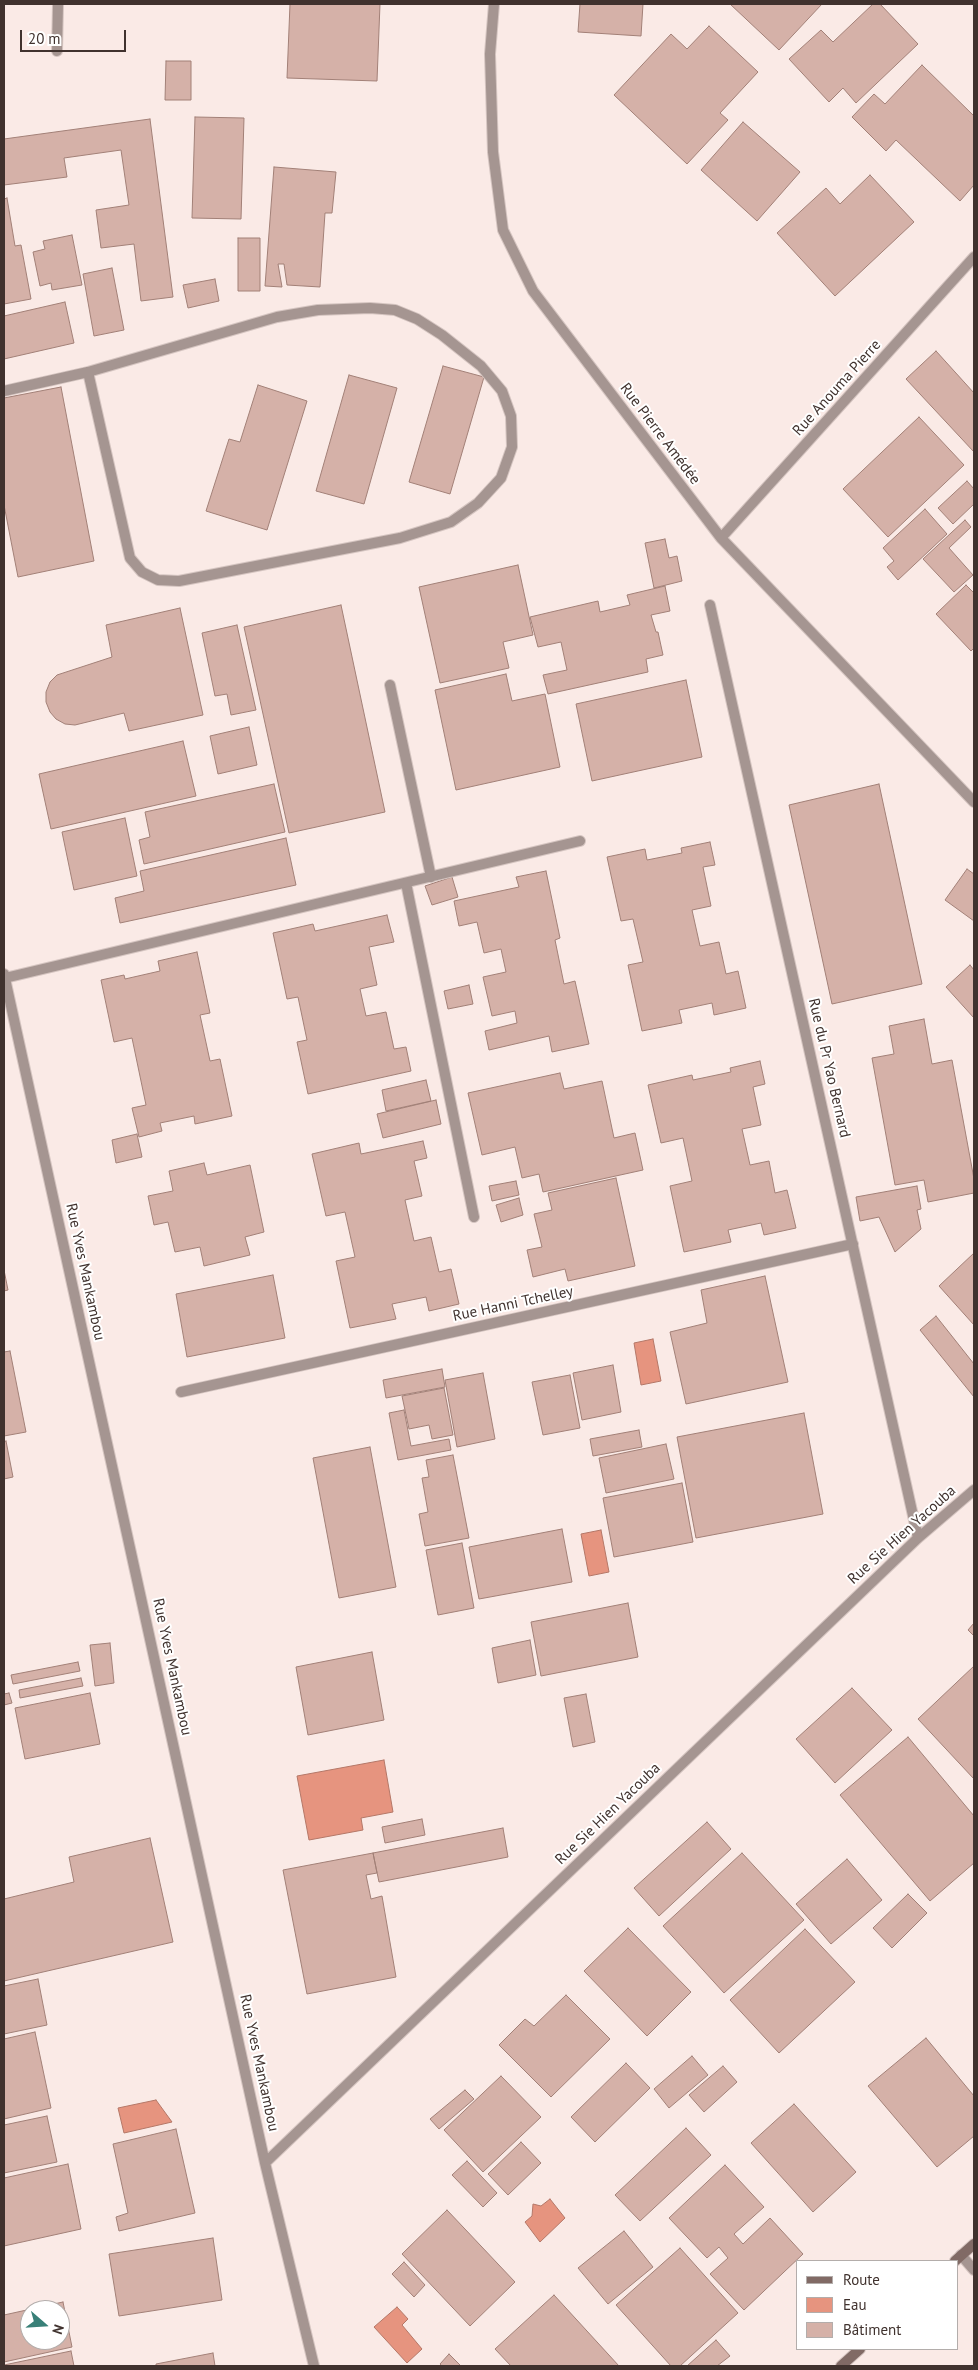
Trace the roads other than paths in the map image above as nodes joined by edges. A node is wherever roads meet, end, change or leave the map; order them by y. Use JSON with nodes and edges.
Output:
{"nodes":[{"id":1,"x":58,"y":4,"type":"edge"},
{"id":2,"x":494,"y":4,"type":"edge"},
{"id":3,"x":57,"y":51,"type":"dead end"},
{"id":4,"x":974,"y":258,"type":"edge"},
{"id":5,"x":88,"y":372,"type":"junction"},
{"id":6,"x":4,"y":391,"type":"edge"},
{"id":7,"x":721,"y":538,"type":"junction"},
{"id":8,"x":710,"y":604,"type":"dead end"},
{"id":9,"x":390,"y":685,"type":"dead end"},
{"id":10,"x":974,"y":802,"type":"edge"},
{"id":11,"x":580,"y":841,"type":"dead end"},
{"id":12,"x":431,"y":877,"type":"junction"},
{"id":13,"x":406,"y":883,"type":"junction"},
{"id":14,"x":4,"y":976,"type":"edge"},
{"id":15,"x":474,"y":1217,"type":"dead end"},
{"id":16,"x":853,"y":1244,"type":"junction"},
{"id":17,"x":181,"y":1392,"type":"dead end"},
{"id":18,"x":974,"y":1490,"type":"edge"},
{"id":19,"x":918,"y":1538,"type":"junction"},
{"id":20,"x":265,"y":2163,"type":"junction"},
{"id":21,"x":974,"y":2244,"type":"edge"},
{"id":22,"x":958,"y":2258,"type":"edge"},
{"id":23,"x":974,"y":2270,"type":"edge"},
{"id":24,"x":859,"y":2350,"type":"edge"},
{"id":25,"x":314,"y":2366,"type":"edge"},
{"id":26,"x":841,"y":2366,"type":"edge"}],
"edges":[{"from":1,"to":3,"type":"street"},
{"from":2,"to":7,"type":"street","name":"Rue Pierre Amédée"},
{"from":4,"to":7,"type":"street","name":"Rue Anouma Pierre"},
{"from":5,"to":5,"type":"street"},
{"from":5,"to":6,"type":"street"},
{"from":7,"to":10,"type":"street","name":"Rue Pierre Amédée"},
{"from":8,"to":16,"type":"street","name":"Rue du Pr Yao Bernard"},
{"from":9,"to":12,"type":"street"},
{"from":11,"to":12,"type":"street"},
{"from":12,"to":13,"type":"street"},
{"from":13,"to":14,"type":"street"},
{"from":13,"to":15,"type":"street"},
{"from":14,"to":20,"type":"street","name":"Rue Yves Mankambou"},
{"from":16,"to":17,"type":"street","name":"Rue Hanni Tchelley"},
{"from":16,"to":19,"type":"street","name":"Rue du Pr Yao Bernard"},
{"from":18,"to":19,"type":"street","name":"Rue Sie Hien Yacouba"},
{"from":19,"to":20,"type":"street","name":"Rue Sie Hien Yacouba"},
{"from":20,"to":25,"type":"street","name":"Rue Yves Mankambou"},
{"from":21,"to":22,"type":"street"},
{"from":22,"to":23,"type":"street"},
{"from":24,"to":26,"type":"street"}]}
